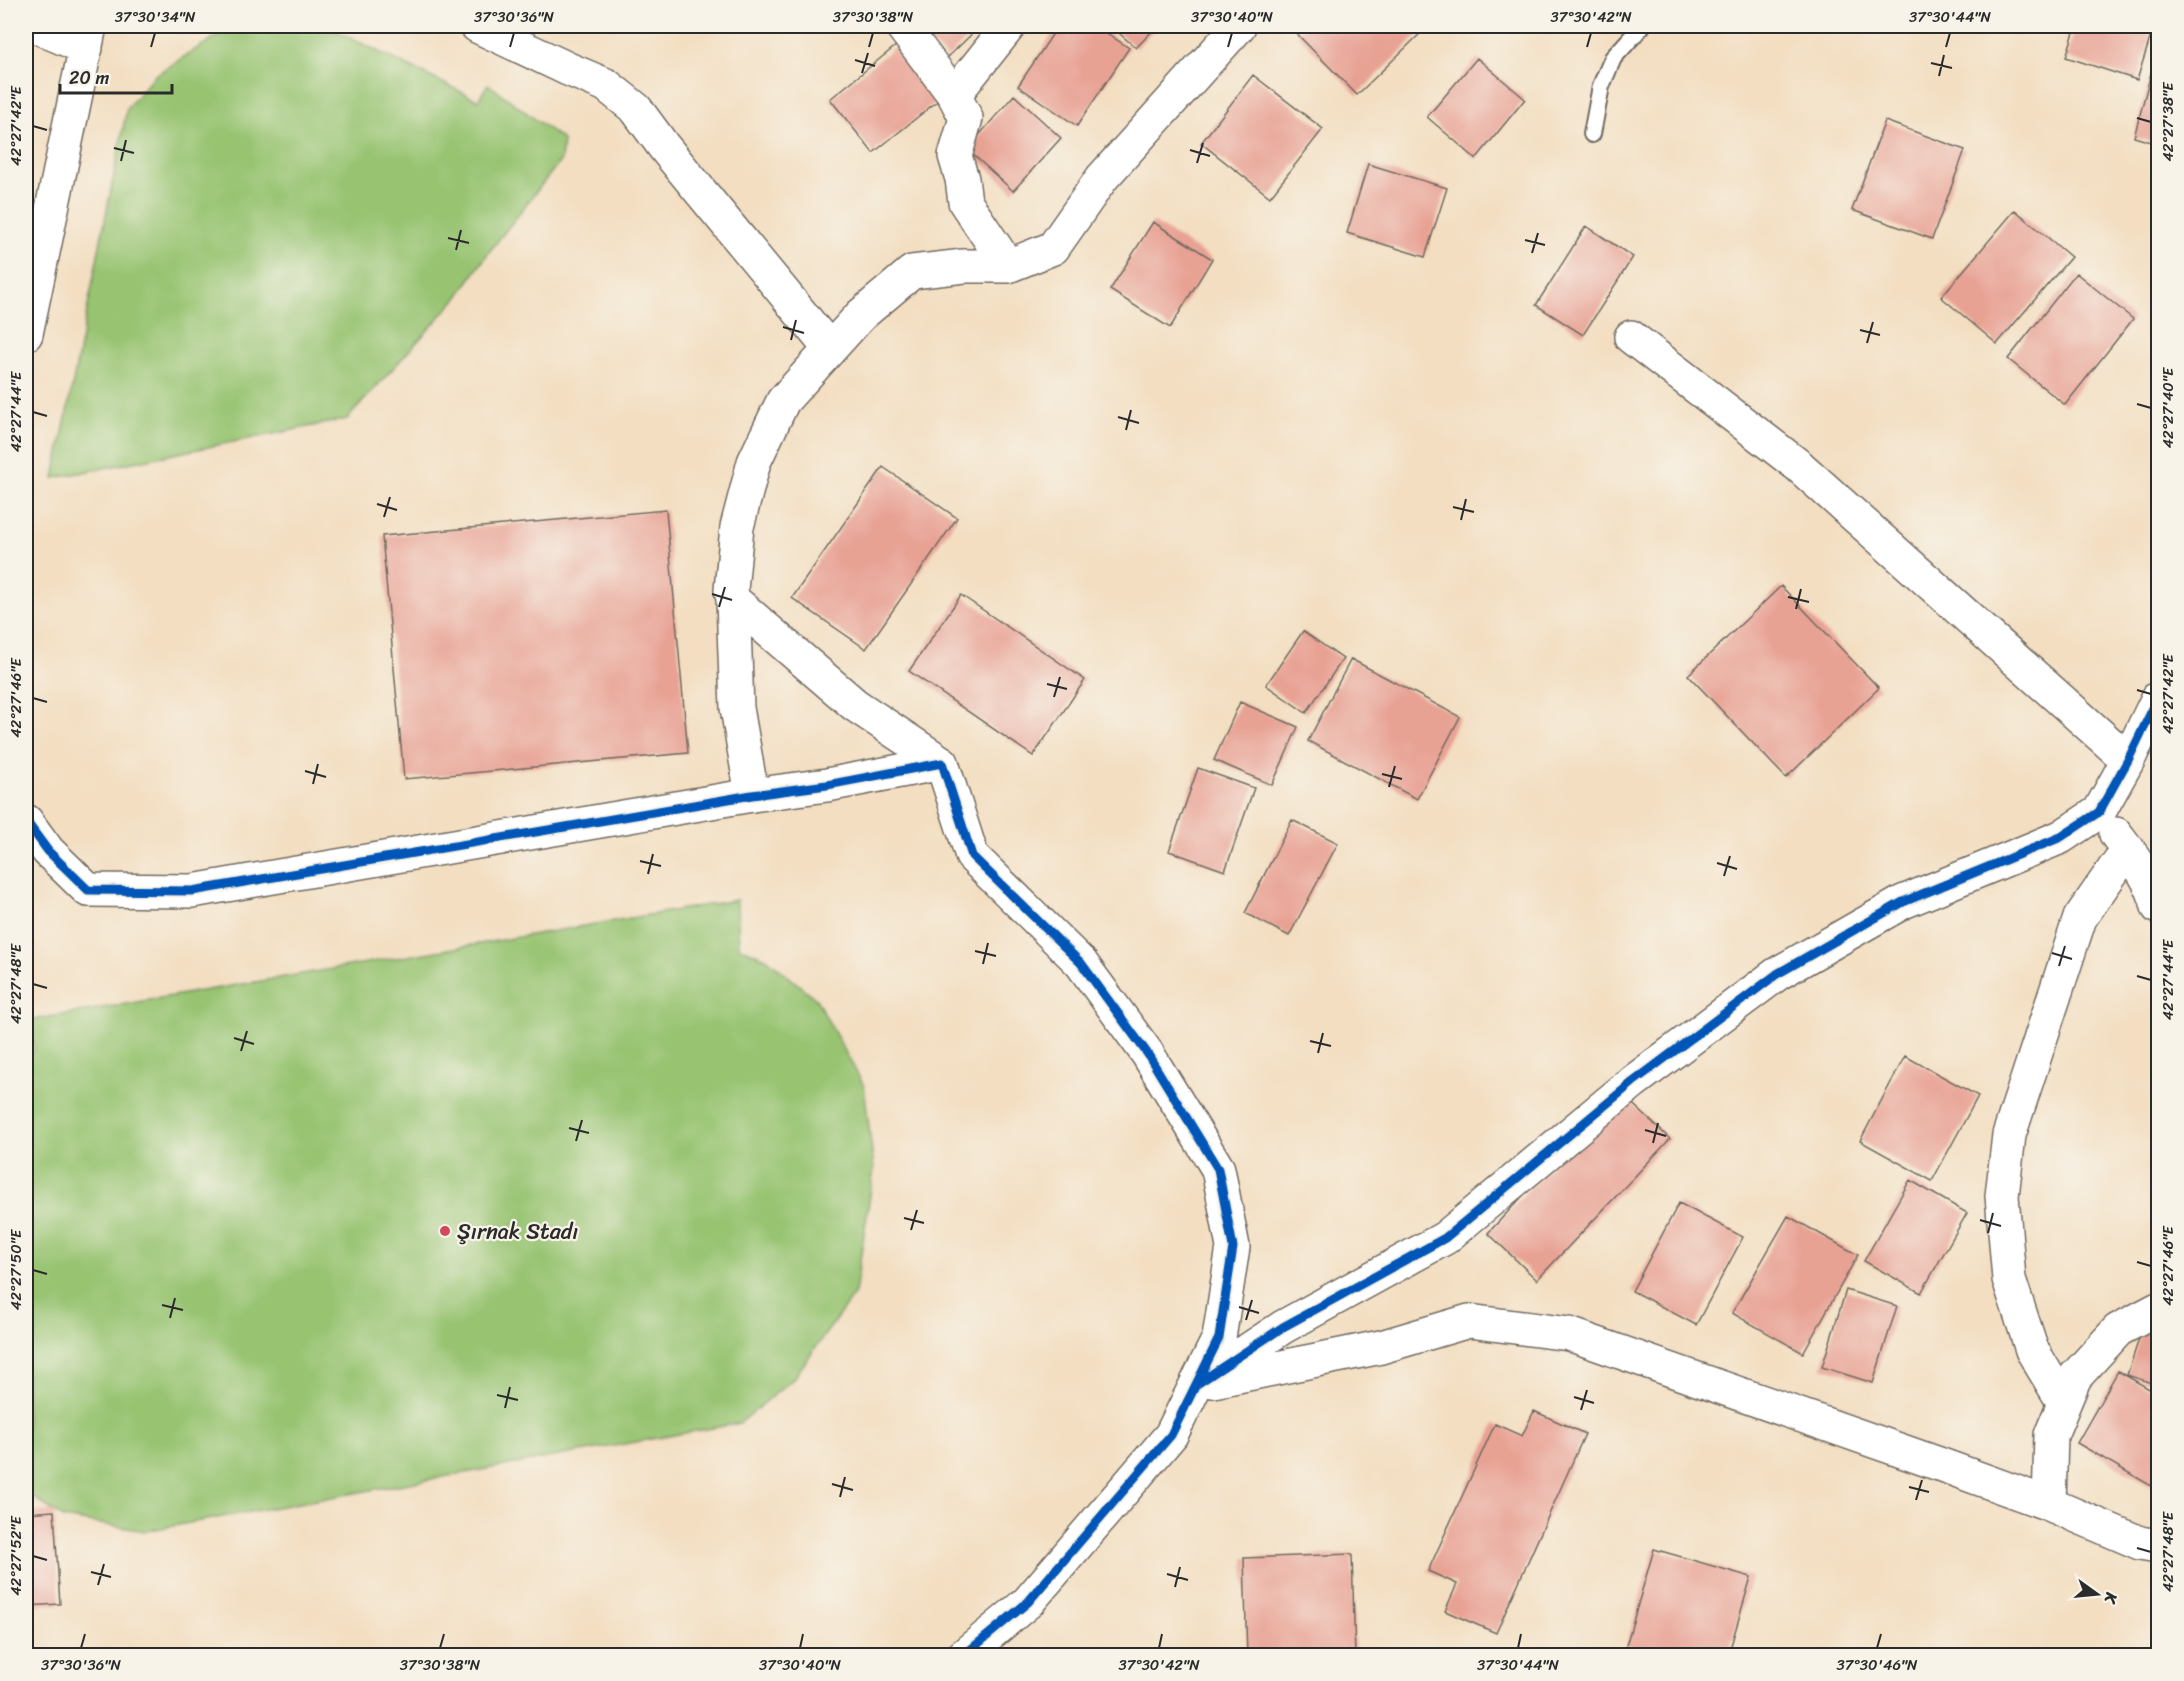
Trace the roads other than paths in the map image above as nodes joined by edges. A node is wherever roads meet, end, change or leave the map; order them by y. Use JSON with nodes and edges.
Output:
{"nodes":[{"id":1,"x":35,"y":26,"type":"edge"},
{"id":2,"x":477,"y":26,"type":"edge"},
{"id":3,"x":902,"y":26,"type":"edge"},
{"id":4,"x":1009,"y":26,"type":"edge"},
{"id":5,"x":1239,"y":26,"type":"edge"},
{"id":6,"x":1642,"y":26,"type":"edge"},
{"id":7,"x":88,"y":37,"type":"edge"},
{"id":8,"x":954,"y":95,"type":"junction"},
{"id":9,"x":1592,"y":134,"type":"dead end"},
{"id":10,"x":1008,"y":266,"type":"junction"},
{"id":11,"x":26,"y":334,"type":"edge"},
{"id":12,"x":1631,"y":337,"type":"dead end"},
{"id":13,"x":830,"y":349,"type":"junction"},
{"id":14,"x":733,"y":600,"type":"junction"},
{"id":15,"x":2158,"y":698,"type":"edge"},
{"id":16,"x":2128,"y":760,"type":"junction"},
{"id":17,"x":942,"y":763,"type":"junction"},
{"id":18,"x":752,"y":795,"type":"junction"},
{"id":19,"x":2099,"y":812,"type":"junction"},
{"id":20,"x":26,"y":821,"type":"edge"},
{"id":21,"x":2128,"y":849,"type":"junction"},
{"id":22,"x":2158,"y":907,"type":"edge"},
{"id":23,"x":2158,"y":1309,"type":"edge"},
{"id":24,"x":1197,"y":1384,"type":"junction"},
{"id":25,"x":2064,"y":1403,"type":"junction"},
{"id":26,"x":2049,"y":1504,"type":"junction"},
{"id":27,"x":2158,"y":1546,"type":"edge"},
{"id":28,"x":963,"y":1656,"type":"edge"}],
"edges":[{"from":1,"to":7,"type":"street"},
{"from":2,"to":13,"type":"street"},
{"from":3,"to":8,"type":"street"},
{"from":4,"to":8,"type":"street"},
{"from":5,"to":10,"type":"street"},
{"from":6,"to":9,"type":"lane"},
{"from":7,"to":11,"type":"street"},
{"from":8,"to":10,"type":"street"},
{"from":10,"to":13,"type":"street"},
{"from":12,"to":16,"type":"street"},
{"from":13,"to":14,"type":"street"},
{"from":14,"to":17,"type":"street"},
{"from":14,"to":18,"type":"street"},
{"from":15,"to":16,"type":"street"},
{"from":16,"to":19,"type":"street"},
{"from":17,"to":18,"type":"street"},
{"from":17,"to":24,"type":"street"},
{"from":18,"to":20,"type":"street"},
{"from":19,"to":21,"type":"street"},
{"from":19,"to":24,"type":"street"},
{"from":21,"to":22,"type":"street"},
{"from":21,"to":25,"type":"street"},
{"from":23,"to":25,"type":"street"},
{"from":24,"to":26,"type":"street"},
{"from":24,"to":28,"type":"street"},
{"from":25,"to":26,"type":"street"},
{"from":26,"to":27,"type":"street"}]}
